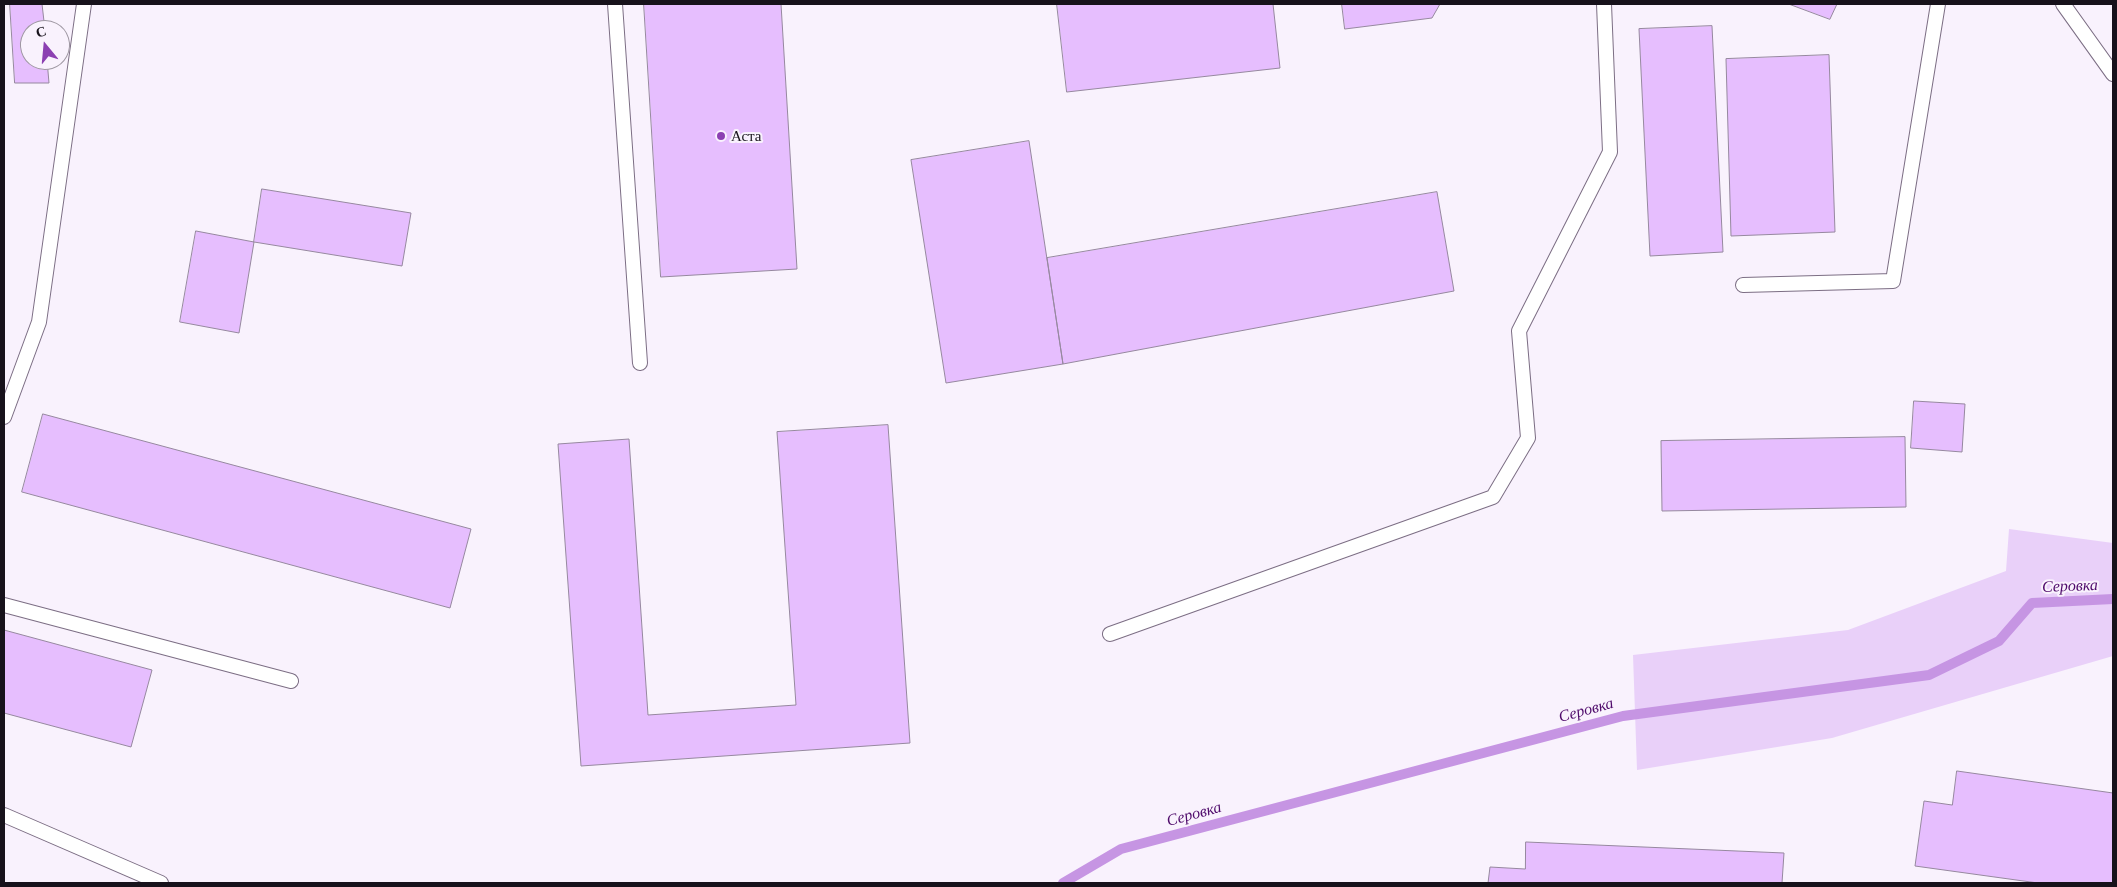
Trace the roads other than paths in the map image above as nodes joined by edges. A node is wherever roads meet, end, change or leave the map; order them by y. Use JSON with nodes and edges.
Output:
{"nodes":[{"id":1,"x":84,"y":4,"type":"edge"},
{"id":2,"x":615,"y":4,"type":"edge"},
{"id":3,"x":1604,"y":4,"type":"edge"},
{"id":4,"x":1938,"y":4,"type":"edge"},
{"id":5,"x":2063,"y":4,"type":"edge"},
{"id":6,"x":2113,"y":74,"type":"edge"},
{"id":7,"x":1743,"y":285,"type":"dead end"},
{"id":8,"x":640,"y":363,"type":"dead end"},
{"id":9,"x":4,"y":417,"type":"edge"},
{"id":10,"x":4,"y":605,"type":"edge"},
{"id":11,"x":1110,"y":634,"type":"dead end"},
{"id":12,"x":292,"y":681,"type":"dead end"},
{"id":13,"x":4,"y":815,"type":"edge"},
{"id":14,"x":161,"y":883,"type":"edge"}],
"edges":[{"from":1,"to":9,"type":"lane"},
{"from":2,"to":8,"type":"lane"},
{"from":3,"to":11,"type":"lane"},
{"from":4,"to":7,"type":"lane"},
{"from":5,"to":6,"type":"lane"},
{"from":10,"to":12,"type":"lane"},
{"from":13,"to":14,"type":"lane"}]}
